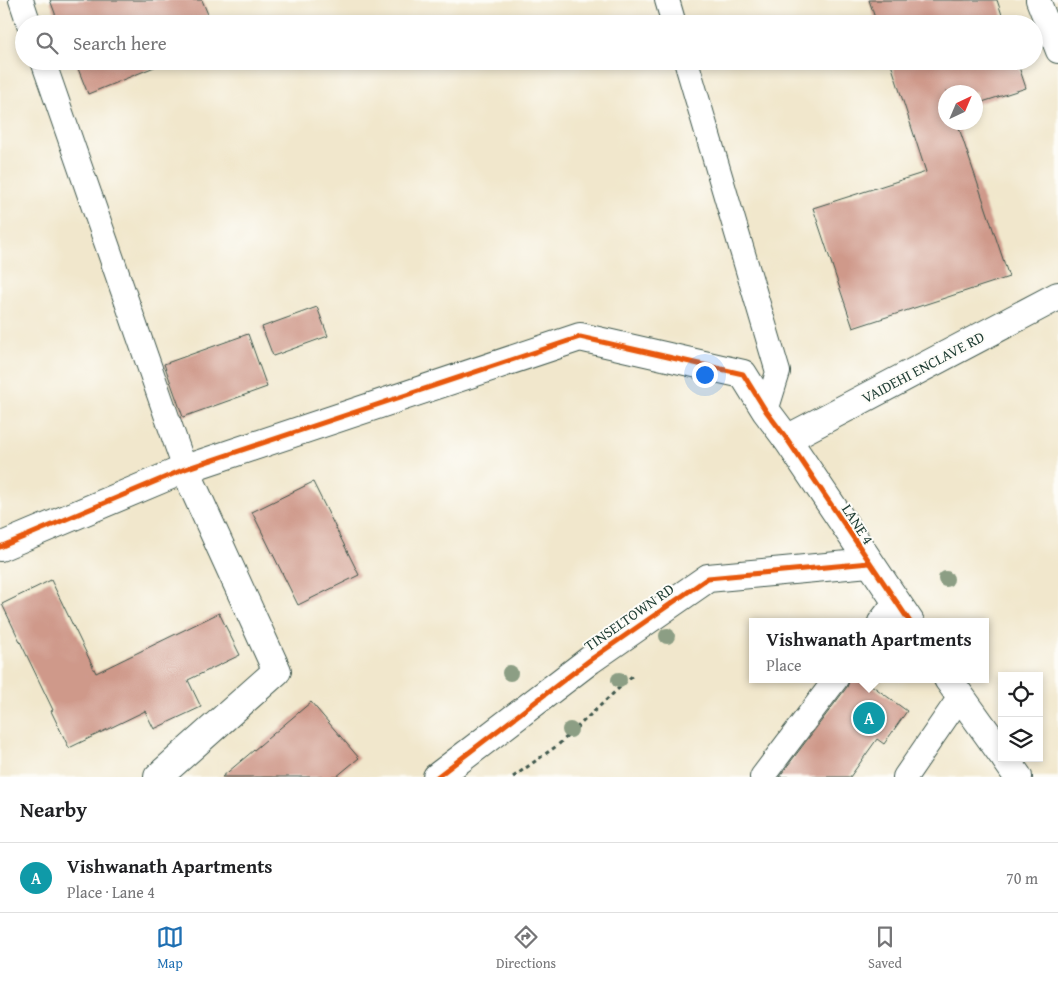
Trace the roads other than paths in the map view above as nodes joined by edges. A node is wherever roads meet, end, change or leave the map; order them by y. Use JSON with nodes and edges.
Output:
{"nodes":[{"id":1,"x":21,"y":0,"type":"edge"},
{"id":2,"x":667,"y":0,"type":"edge"},
{"id":3,"x":1038,"y":0,"type":"edge"},
{"id":4,"x":27,"y":15,"type":"edge"},
{"id":5,"x":671,"y":15,"type":"edge"},
{"id":6,"x":1058,"y":51,"type":"edge"},
{"id":7,"x":46,"y":70,"type":"edge"},
{"id":8,"x":689,"y":70,"type":"edge"},
{"id":9,"x":1058,"y":296,"type":"edge"},
{"id":10,"x":766,"y":411,"type":"junction"},
{"id":11,"x":787,"y":438,"type":"junction"},
{"id":12,"x":185,"y":469,"type":"junction"},
{"id":13,"x":0,"y":547,"type":"edge"},
{"id":14,"x":869,"y":563,"type":"junction"},
{"id":15,"x":895,"y":615,"type":"edge"},
{"id":16,"x":833,"y":683,"type":"edge"},
{"id":17,"x":954,"y":688,"type":"edge"},
{"id":18,"x":998,"y":748,"type":"edge"},
{"id":19,"x":1007,"y":762,"type":"edge"},
{"id":20,"x":158,"y":777,"type":"edge"},
{"id":21,"x":436,"y":777,"type":"edge"},
{"id":22,"x":762,"y":777,"type":"edge"},
{"id":23,"x":905,"y":777,"type":"edge"},
{"id":24,"x":1018,"y":777,"type":"edge"}],
"edges":[{"from":1,"to":4,"type":"lane"},
{"from":2,"to":5,"type":"lane"},
{"from":3,"to":6,"type":"lane"},
{"from":7,"to":12,"type":"lane"},
{"from":8,"to":10,"type":"lane"},
{"from":9,"to":11,"type":"street","name":"VAIDEHI ENCLAVE RD"},
{"from":10,"to":11,"type":"street","name":"LANE 4"},
{"from":10,"to":12,"type":"street","name":"LANE 4"},
{"from":11,"to":14,"type":"street","name":"LANE 4"},
{"from":12,"to":13,"type":"street","name":"LANE 4"},
{"from":12,"to":20,"type":"street"},
{"from":14,"to":15,"type":"street","name":"LANE 4"},
{"from":14,"to":21,"type":"street","name":"TINSELTOWN RD"},
{"from":16,"to":22,"type":"lane"},
{"from":17,"to":18,"type":"street"},
{"from":17,"to":23,"type":"lane"},
{"from":19,"to":24,"type":"street"}]}
